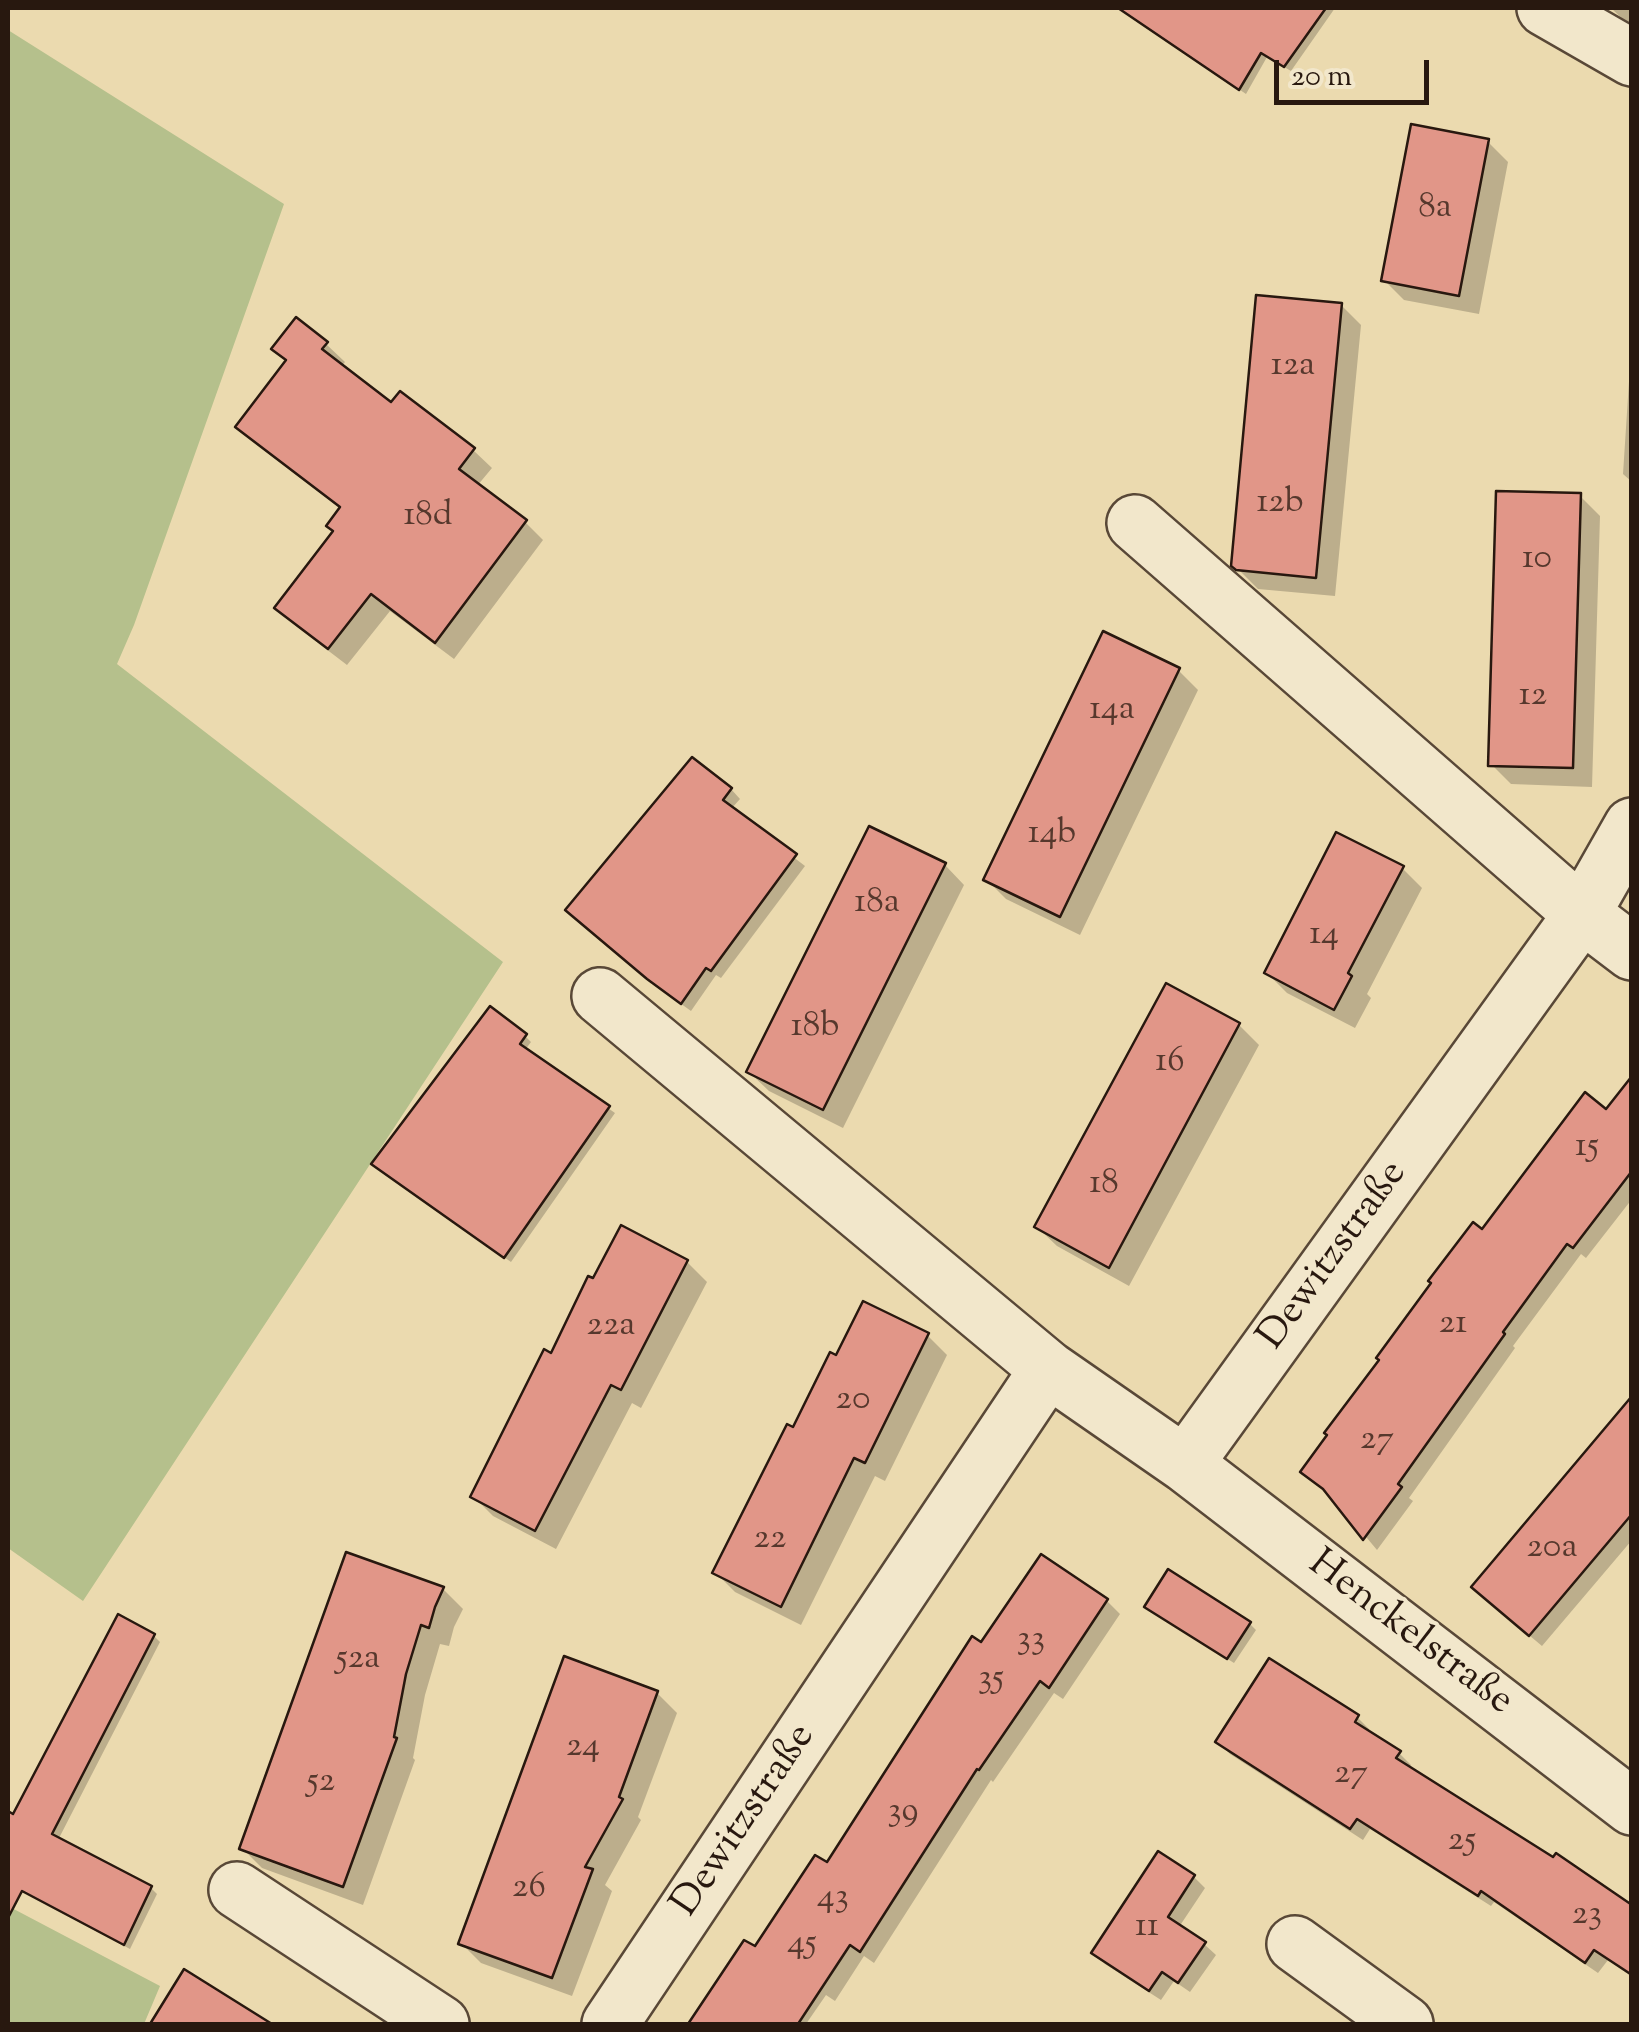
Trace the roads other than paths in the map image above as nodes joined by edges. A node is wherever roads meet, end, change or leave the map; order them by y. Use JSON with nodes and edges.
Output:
{"nodes":[{"id":1,"x":1544,"y":8,"type":"edge"},
{"id":2,"x":1632,"y":58,"type":"edge"},
{"id":3,"x":1135,"y":524,"type":"dead end"},
{"id":4,"x":1632,"y":826,"type":"edge"},
{"id":5,"x":1582,"y":914,"type":"junction"},
{"id":6,"x":1632,"y":952,"type":"edge"},
{"id":7,"x":600,"y":996,"type":"dead end"},
{"id":8,"x":1048,"y":1370,"type":"junction"},
{"id":9,"x":1185,"y":1464,"type":"junction"},
{"id":10,"x":1632,"y":1807,"type":"edge"},
{"id":11,"x":237,"y":1890,"type":"dead end"},
{"id":12,"x":1295,"y":1944,"type":"dead end"},
{"id":13,"x":441,"y":2024,"type":"edge"},
{"id":14,"x":610,"y":2024,"type":"edge"},
{"id":15,"x":1405,"y":2024,"type":"edge"}],
"edges":[{"from":1,"to":2,"type":"street"},
{"from":3,"to":5,"type":"street"},
{"from":4,"to":5,"type":"street","name":"Dewitzstraße"},
{"from":5,"to":6,"type":"street"},
{"from":5,"to":9,"type":"street","name":"Dewitzstraße"},
{"from":7,"to":8,"type":"street"},
{"from":8,"to":9,"type":"street"},
{"from":8,"to":14,"type":"street","name":"Dewitzstraße"},
{"from":9,"to":10,"type":"street","name":"Henckelstraße"},
{"from":11,"to":13,"type":"street"},
{"from":12,"to":15,"type":"street"}]}
